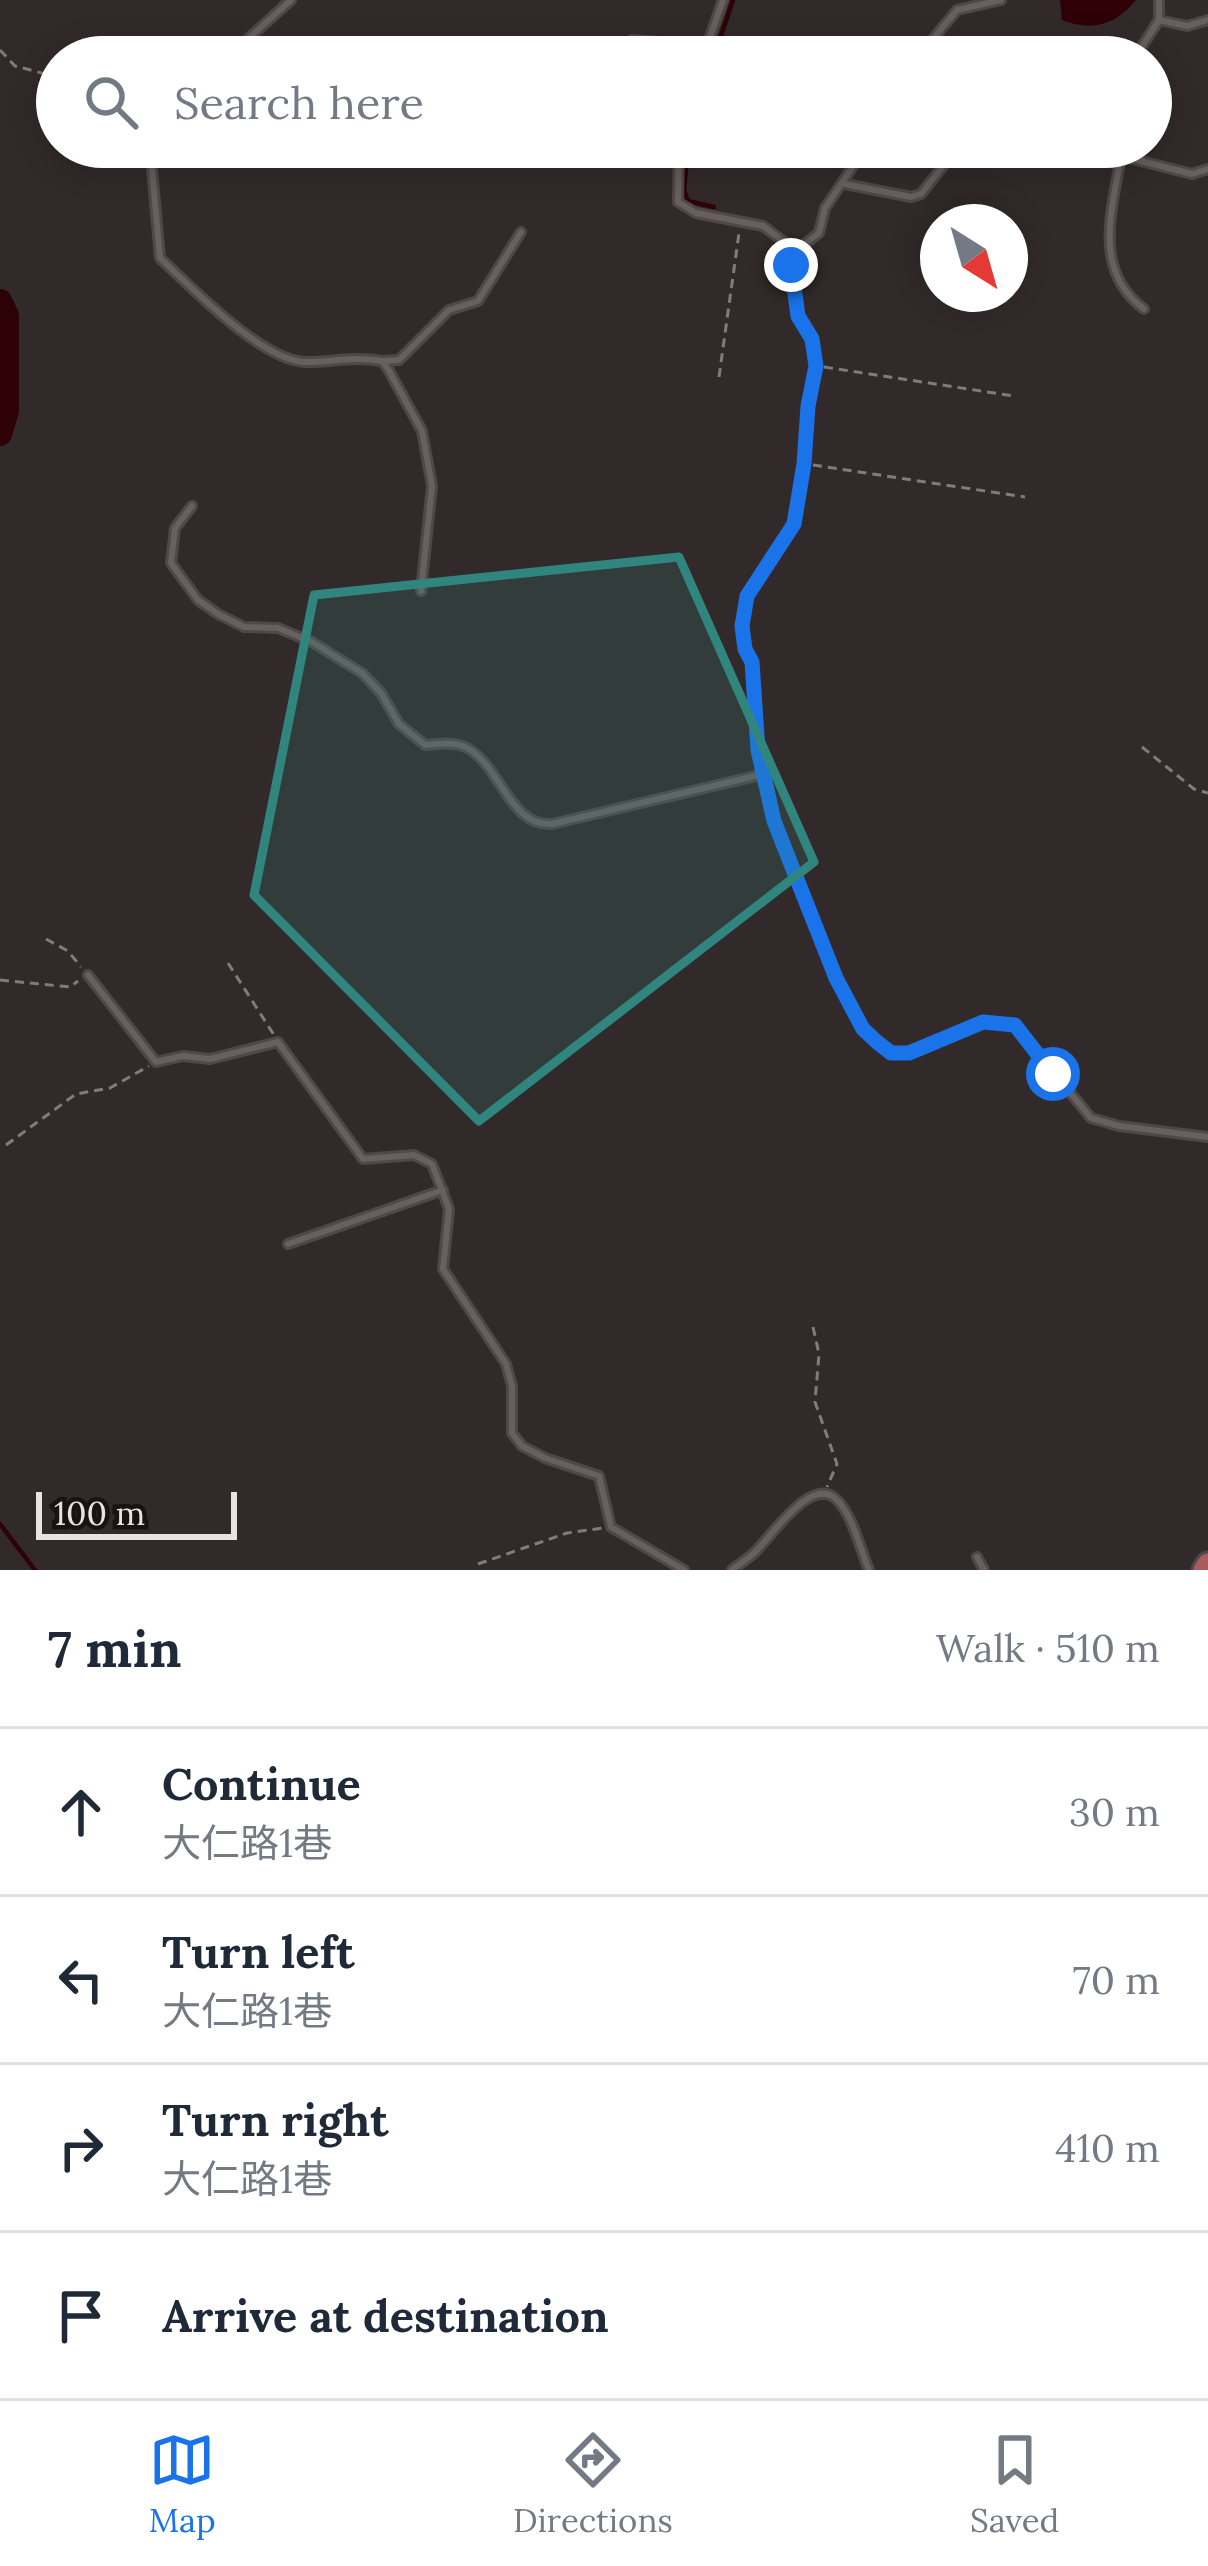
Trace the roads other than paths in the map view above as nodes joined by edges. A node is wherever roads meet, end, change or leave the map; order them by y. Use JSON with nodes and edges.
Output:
{"nodes":[{"id":1,"x":291,"y":0,"type":"edge"},
{"id":2,"x":723,"y":0,"type":"edge"},
{"id":3,"x":1001,"y":0,"type":"edge"},
{"id":4,"x":1159,"y":0,"type":"edge"},
{"id":5,"x":1159,"y":20,"type":"junction"},
{"id":6,"x":1208,"y":20,"type":"edge"},
{"id":7,"x":251,"y":36,"type":"edge"},
{"id":8,"x":710,"y":36,"type":"edge"},
{"id":9,"x":935,"y":36,"type":"edge"},
{"id":10,"x":1149,"y":36,"type":"edge"},
{"id":11,"x":152,"y":168,"type":"edge"},
{"id":12,"x":679,"y":168,"type":"edge"},
{"id":13,"x":854,"y":168,"type":"edge"},
{"id":14,"x":941,"y":168,"type":"edge"},
{"id":15,"x":1119,"y":168,"type":"edge"},
{"id":16,"x":1170,"y":168,"type":"edge"},
{"id":17,"x":1208,"y":169,"type":"edge"},
{"id":18,"x":845,"y":184,"type":"junction"},
{"id":19,"x":521,"y":232,"type":"dead end"},
{"id":20,"x":796,"y":251,"type":"junction"},
{"id":21,"x":1144,"y":309,"type":"dead end"},
{"id":22,"x":382,"y":361,"type":"junction"},
{"id":23,"x":192,"y":506,"type":"dead end"},
{"id":24,"x":421,"y":591,"type":"dead end"},
{"id":25,"x":764,"y":774,"type":"junction"},
{"id":26,"x":88,"y":975,"type":"road end"},
{"id":27,"x":1208,"y":1137,"type":"edge"},
{"id":28,"x":443,"y":1190,"type":"junction"},
{"id":29,"x":288,"y":1244,"type":"dead end"},
{"id":30,"x":977,"y":1557,"type":"dead end"},
{"id":31,"x":684,"y":1570,"type":"edge"},
{"id":32,"x":731,"y":1570,"type":"edge"},
{"id":33,"x":869,"y":1570,"type":"edge"},
{"id":34,"x":984,"y":1570,"type":"edge"}],
"edges":[{"from":1,"to":7,"type":"lane"},
{"from":2,"to":8,"type":"lane"},
{"from":3,"to":9,"type":"lane"},
{"from":4,"to":5,"type":"lane"},
{"from":5,"to":6,"type":"lane"},
{"from":5,"to":10,"type":"lane"},
{"from":11,"to":22,"type":"lane"},
{"from":12,"to":20,"type":"lane"},
{"from":13,"to":18,"type":"lane"},
{"from":14,"to":18,"type":"lane"},
{"from":15,"to":21,"type":"lane"},
{"from":16,"to":17,"type":"lane"},
{"from":18,"to":20,"type":"lane"},
{"from":19,"to":22,"type":"lane"},
{"from":20,"to":25,"type":"lane"},
{"from":22,"to":24,"type":"lane"},
{"from":23,"to":25,"type":"lane"},
{"from":25,"to":27,"type":"lane"},
{"from":26,"to":28,"type":"lane"},
{"from":28,"to":29,"type":"lane"},
{"from":28,"to":31,"type":"lane"},
{"from":30,"to":34,"type":"lane"},
{"from":32,"to":33,"type":"lane"}]}
